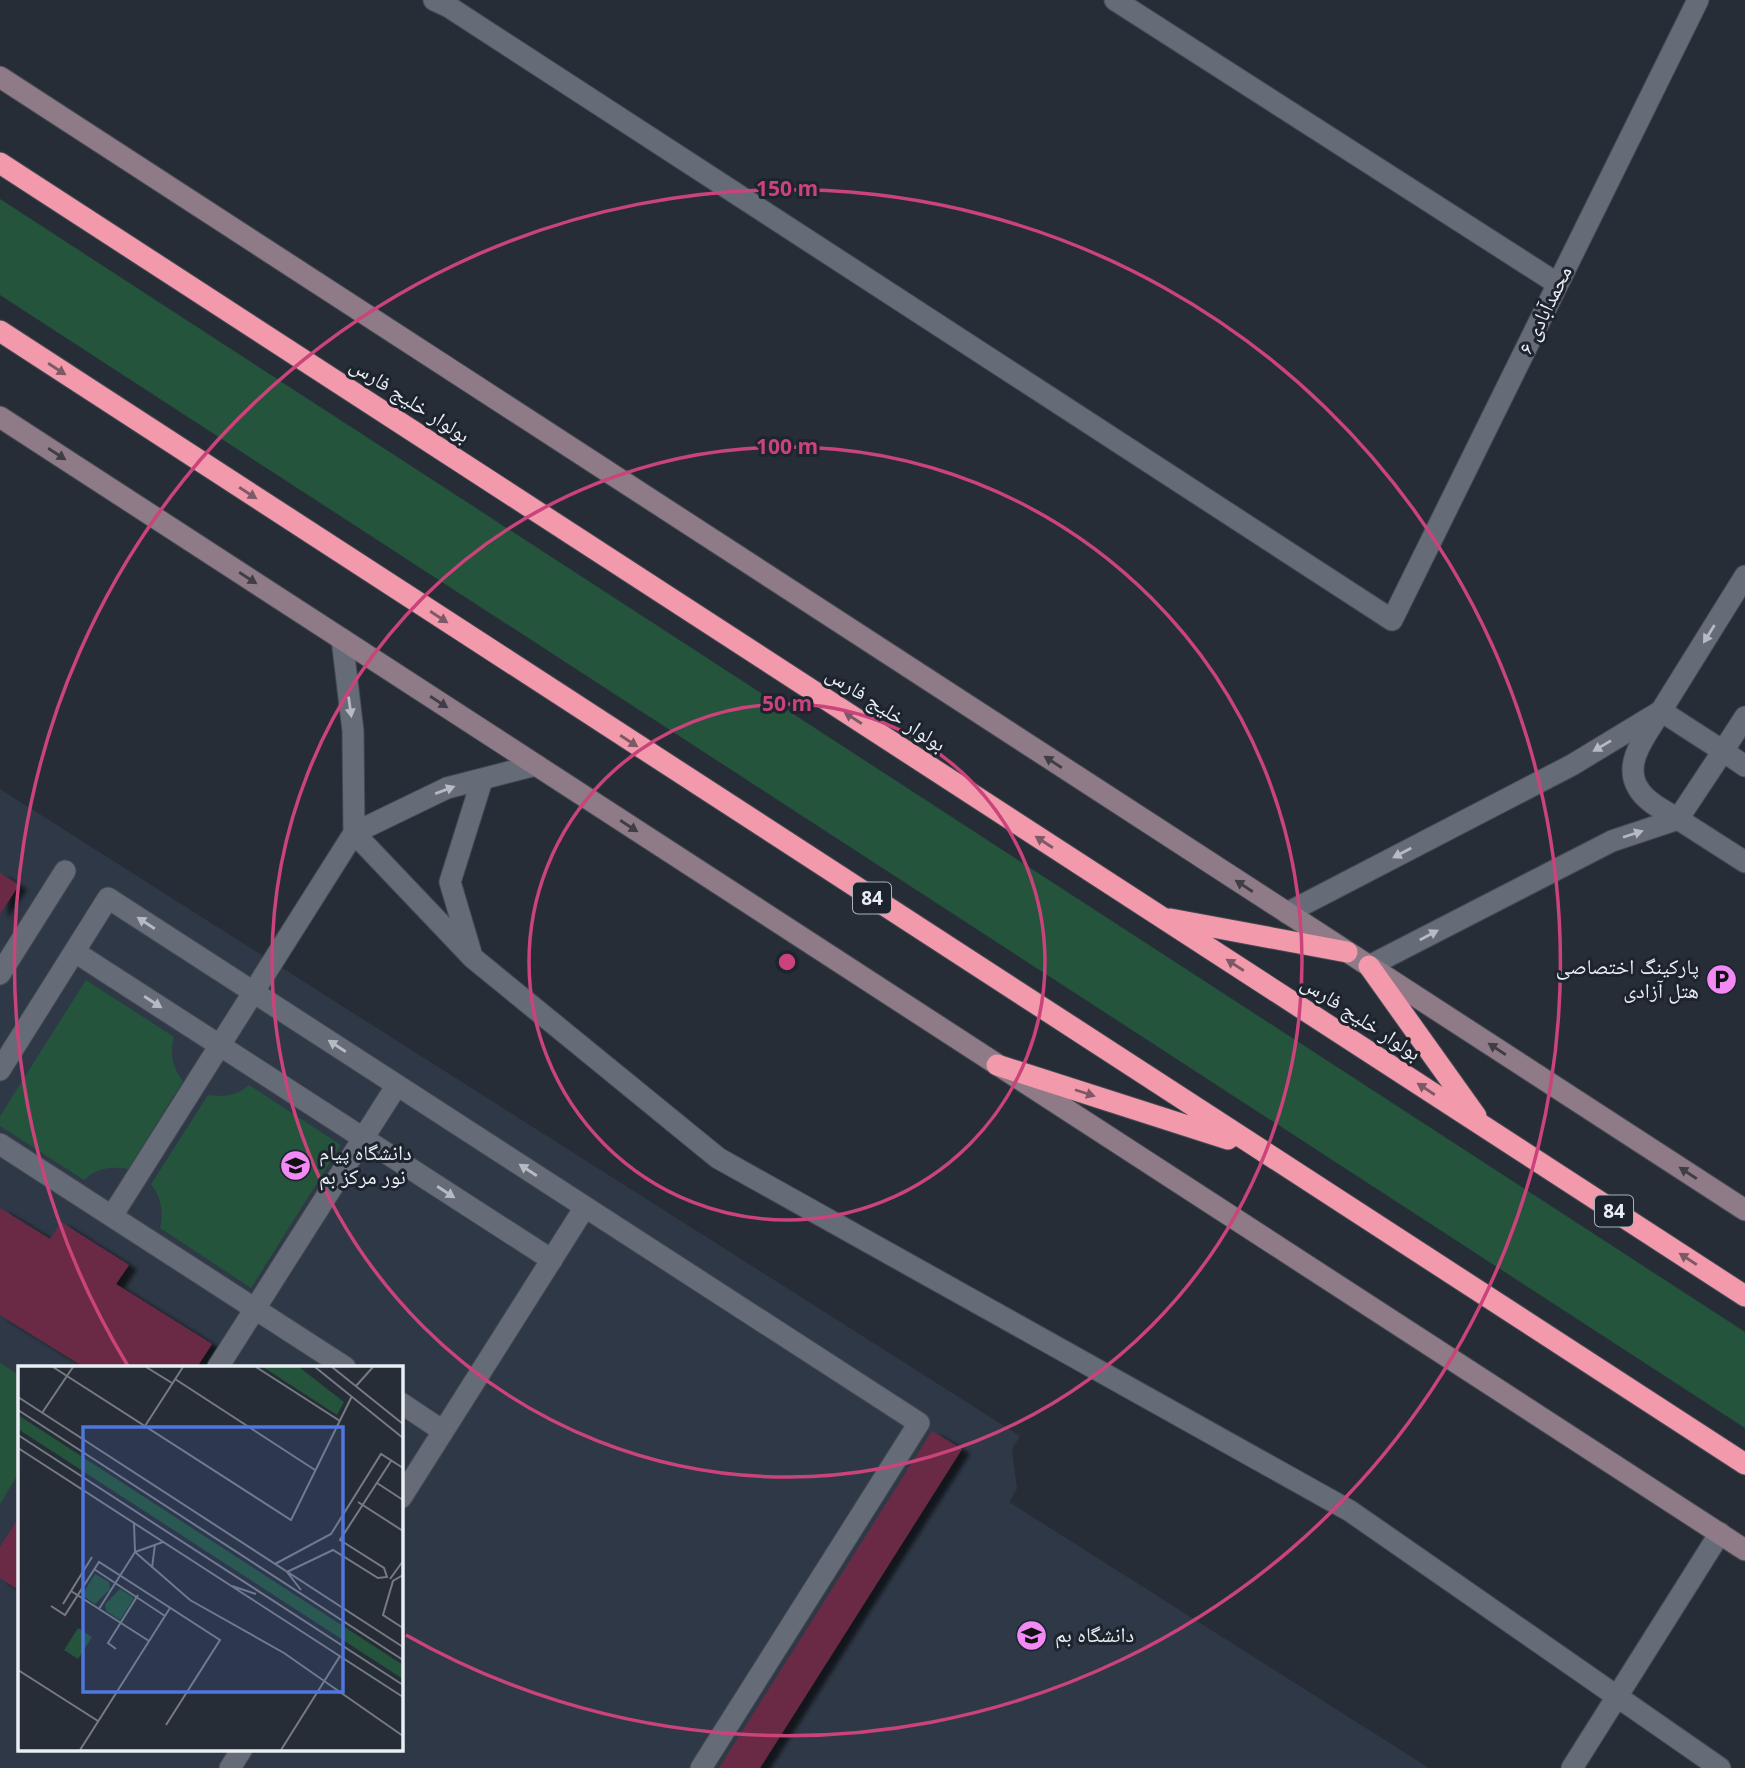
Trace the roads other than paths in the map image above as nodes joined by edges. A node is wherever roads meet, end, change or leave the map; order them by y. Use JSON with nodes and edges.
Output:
{"nodes":[{"id":1,"x":434,"y":0,"type":"edge"},
{"id":2,"x":1115,"y":0,"type":"edge"},
{"id":3,"x":1698,"y":0,"type":"edge"},
{"id":4,"x":0,"y":77,"type":"edge"},
{"id":5,"x":0,"y":163,"type":"edge"},
{"id":6,"x":1558,"y":284,"type":"junction"},
{"id":7,"x":0,"y":331,"type":"edge"},
{"id":8,"x":0,"y":417,"type":"edge"},
{"id":9,"x":1745,"y":576,"type":"edge"},
{"id":10,"x":342,"y":639,"type":"junction"},
{"id":11,"x":1661,"y":711,"type":"junction"},
{"id":12,"x":1745,"y":717,"type":"edge"},
{"id":13,"x":1723,"y":751,"type":"junction"},
{"id":14,"x":536,"y":765,"type":"junction"},
{"id":15,"x":1745,"y":766,"type":"edge"},
{"id":16,"x":482,"y":780,"type":"junction"},
{"id":17,"x":1678,"y":819,"type":"junction"},
{"id":18,"x":354,"y":833,"type":"junction"},
{"id":19,"x":1745,"y":862,"type":"edge"},
{"id":20,"x":65,"y":871,"type":"dead end"},
{"id":21,"x":1287,"y":913,"type":"junction"},
{"id":22,"x":1160,"y":917,"type":"junction"},
{"id":23,"x":75,"y":952,"type":"junction"},
{"id":24,"x":1347,"y":952,"type":"junction"},
{"id":25,"x":473,"y":958,"type":"junction"},
{"id":26,"x":1368,"y":966,"type":"junction"},
{"id":27,"x":0,"y":974,"type":"edge"},
{"id":28,"x":253,"y":993,"type":"junction"},
{"id":29,"x":220,"y":1045,"type":"junction"},
{"id":30,"x":997,"y":1065,"type":"junction"},
{"id":31,"x":0,"y":1070,"type":"edge"},
{"id":32,"x":397,"y":1085,"type":"junction"},
{"id":33,"x":1483,"y":1126,"type":"junction"},
{"id":34,"x":363,"y":1138,"type":"junction"},
{"id":35,"x":0,"y":1144,"type":"edge"},
{"id":36,"x":1257,"y":1148,"type":"junction"},
{"id":37,"x":585,"y":1207,"type":"junction"},
{"id":38,"x":1745,"y":1210,"type":"edge"},
{"id":39,"x":112,"y":1216,"type":"junction"},
{"id":40,"x":552,"y":1260,"type":"junction"},
{"id":41,"x":1745,"y":1296,"type":"edge"},
{"id":42,"x":255,"y":1309,"type":"junction"},
{"id":43,"x":219,"y":1366,"type":"edge"},
{"id":44,"x":343,"y":1366,"type":"edge"},
{"id":45,"x":402,"y":1404,"type":"edge"},
{"id":46,"x":443,"y":1431,"type":"junction"},
{"id":47,"x":1745,"y":1464,"type":"edge"},
{"id":48,"x":402,"y":1496,"type":"edge"},
{"id":49,"x":1720,"y":1533,"type":"junction"},
{"id":50,"x":1745,"y":1550,"type":"edge"},
{"id":51,"x":1617,"y":1697,"type":"junction"},
{"id":52,"x":241,"y":1750,"type":"edge"},
{"id":53,"x":230,"y":1768,"type":"edge"},
{"id":54,"x":701,"y":1768,"type":"edge"},
{"id":55,"x":1572,"y":1768,"type":"edge"},
{"id":56,"x":1720,"y":1768,"type":"edge"}],
"edges":[{"from":1,"to":6,"type":"street","name":"محمدآبادی ۶"},
{"from":2,"to":6,"type":"street"},
{"from":3,"to":6,"type":"street","name":"محمدآبادی ۶"},
{"from":21,"to":4,"type":"street","one_way":true},
{"from":22,"to":5,"type":"highway","name":"بولوار خلیج فارس","number":"84","one_way":true},
{"from":7,"to":36,"type":"highway","number":"84","one_way":true},
{"from":8,"to":10,"type":"street","one_way":true},
{"from":9,"to":11,"type":"street","one_way":true},
{"from":10,"to":14,"type":"street","one_way":true},
{"from":10,"to":18,"type":"street","one_way":true},
{"from":11,"to":13,"type":"street"},
{"from":11,"to":17,"type":"street"},
{"from":11,"to":21,"type":"street","one_way":true},
{"from":12,"to":13,"type":"street"},
{"from":13,"to":15,"type":"street"},
{"from":13,"to":17,"type":"street"},
{"from":14,"to":16,"type":"street"},
{"from":14,"to":30,"type":"street","one_way":true},
{"from":18,"to":16,"type":"street","one_way":true},
{"from":16,"to":25,"type":"street"},
{"from":17,"to":19,"type":"street"},
{"from":26,"to":17,"type":"street","one_way":true},
{"from":18,"to":25,"type":"street"},
{"from":18,"to":28,"type":"street"},
{"from":20,"to":27,"type":"street"},
{"from":21,"to":24,"type":"street"},
{"from":22,"to":24,"type":"highway"},
{"from":33,"to":22,"type":"highway","name":"بولوار خلیج فارس","number":"84","one_way":true},
{"from":28,"to":23,"type":"street","one_way":true},
{"from":23,"to":29,"type":"street","one_way":true},
{"from":23,"to":31,"type":"street"},
{"from":24,"to":26,"type":"street"},
{"from":25,"to":51,"type":"street"},
{"from":26,"to":33,"type":"highway"},
{"from":38,"to":26,"type":"street","one_way":true},
{"from":28,"to":29,"type":"street"},
{"from":32,"to":28,"type":"street","one_way":true},
{"from":29,"to":34,"type":"street"},
{"from":29,"to":39,"type":"street"},
{"from":30,"to":36,"type":"highway","one_way":true},
{"from":30,"to":49,"type":"street"},
{"from":32,"to":34,"type":"street"},
{"from":37,"to":32,"type":"street","one_way":true},
{"from":41,"to":33,"type":"highway","name":"بولوار خلیج فارس","number":"84","one_way":true},
{"from":34,"to":40,"type":"street","one_way":true},
{"from":34,"to":42,"type":"street"},
{"from":35,"to":39,"type":"street"},
{"from":36,"to":47,"type":"highway","number":"84"},
{"from":37,"to":40,"type":"street"},
{"from":37,"to":54,"type":"street"},
{"from":39,"to":42,"type":"street"},
{"from":40,"to":46,"type":"street"},
{"from":42,"to":43,"type":"street"},
{"from":42,"to":44,"type":"street"},
{"from":45,"to":46,"type":"street"},
{"from":46,"to":48,"type":"street"},
{"from":49,"to":50,"type":"street"},
{"from":49,"to":51,"type":"street"},
{"from":51,"to":55,"type":"street"},
{"from":51,"to":56,"type":"street"},
{"from":52,"to":53,"type":"street"}]}
